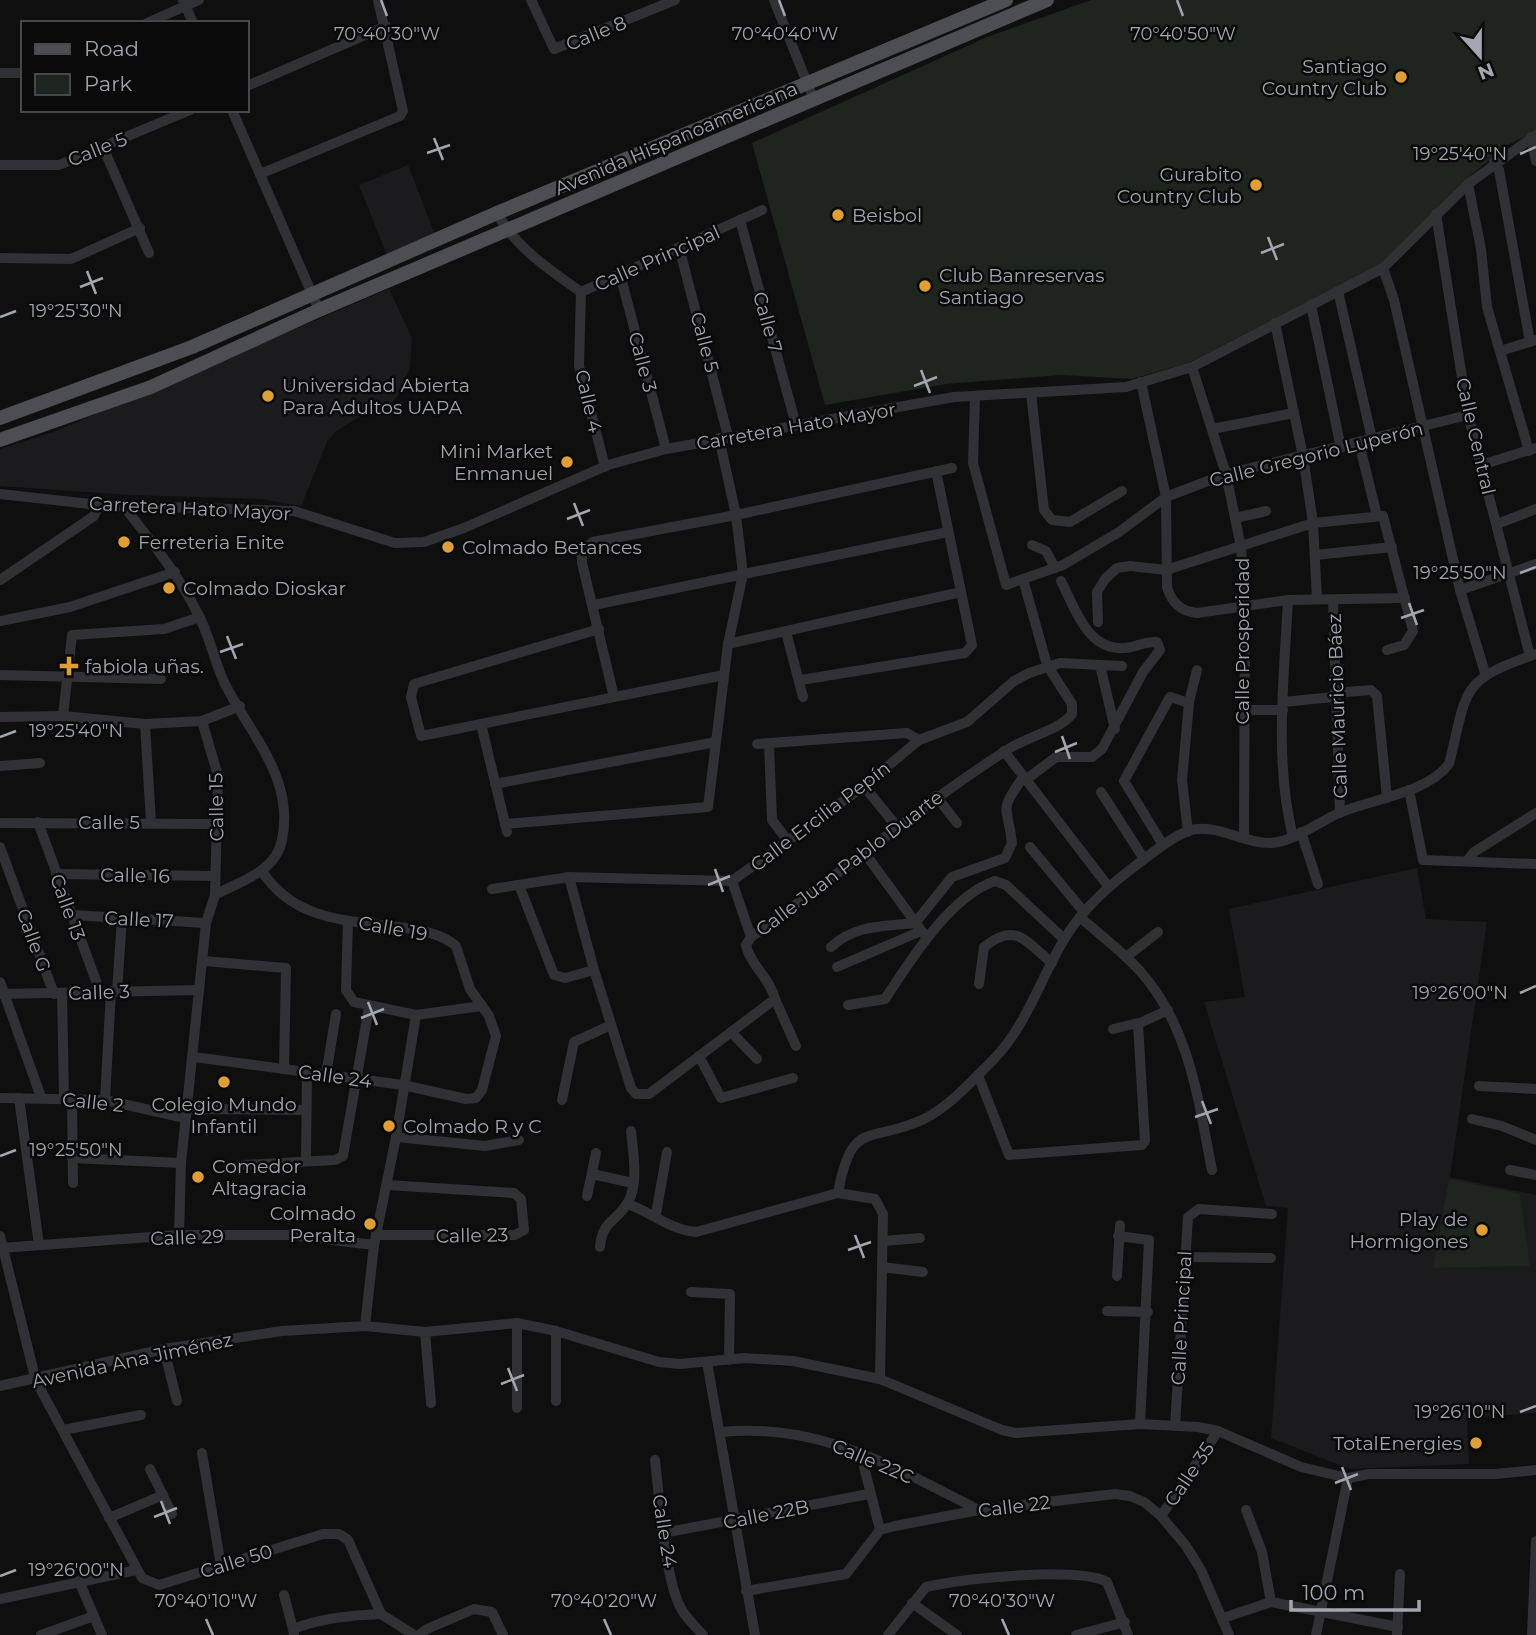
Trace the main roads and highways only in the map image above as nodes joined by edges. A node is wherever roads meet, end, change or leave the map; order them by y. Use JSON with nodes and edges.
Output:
{"nodes":[{"id":1,"x":1006,"y":0,"type":"edge"},
{"id":2,"x":1047,"y":0,"type":"edge"},
{"id":3,"x":0,"y":418,"type":"edge"},
{"id":4,"x":0,"y":440,"type":"edge"}],
"edges":[{"from":1,"to":3,"type":"main road","name":"Avenida Hispanoamericana"},
{"from":2,"to":4,"type":"main road","name":"Avenida Hispanoamericana"}]}
